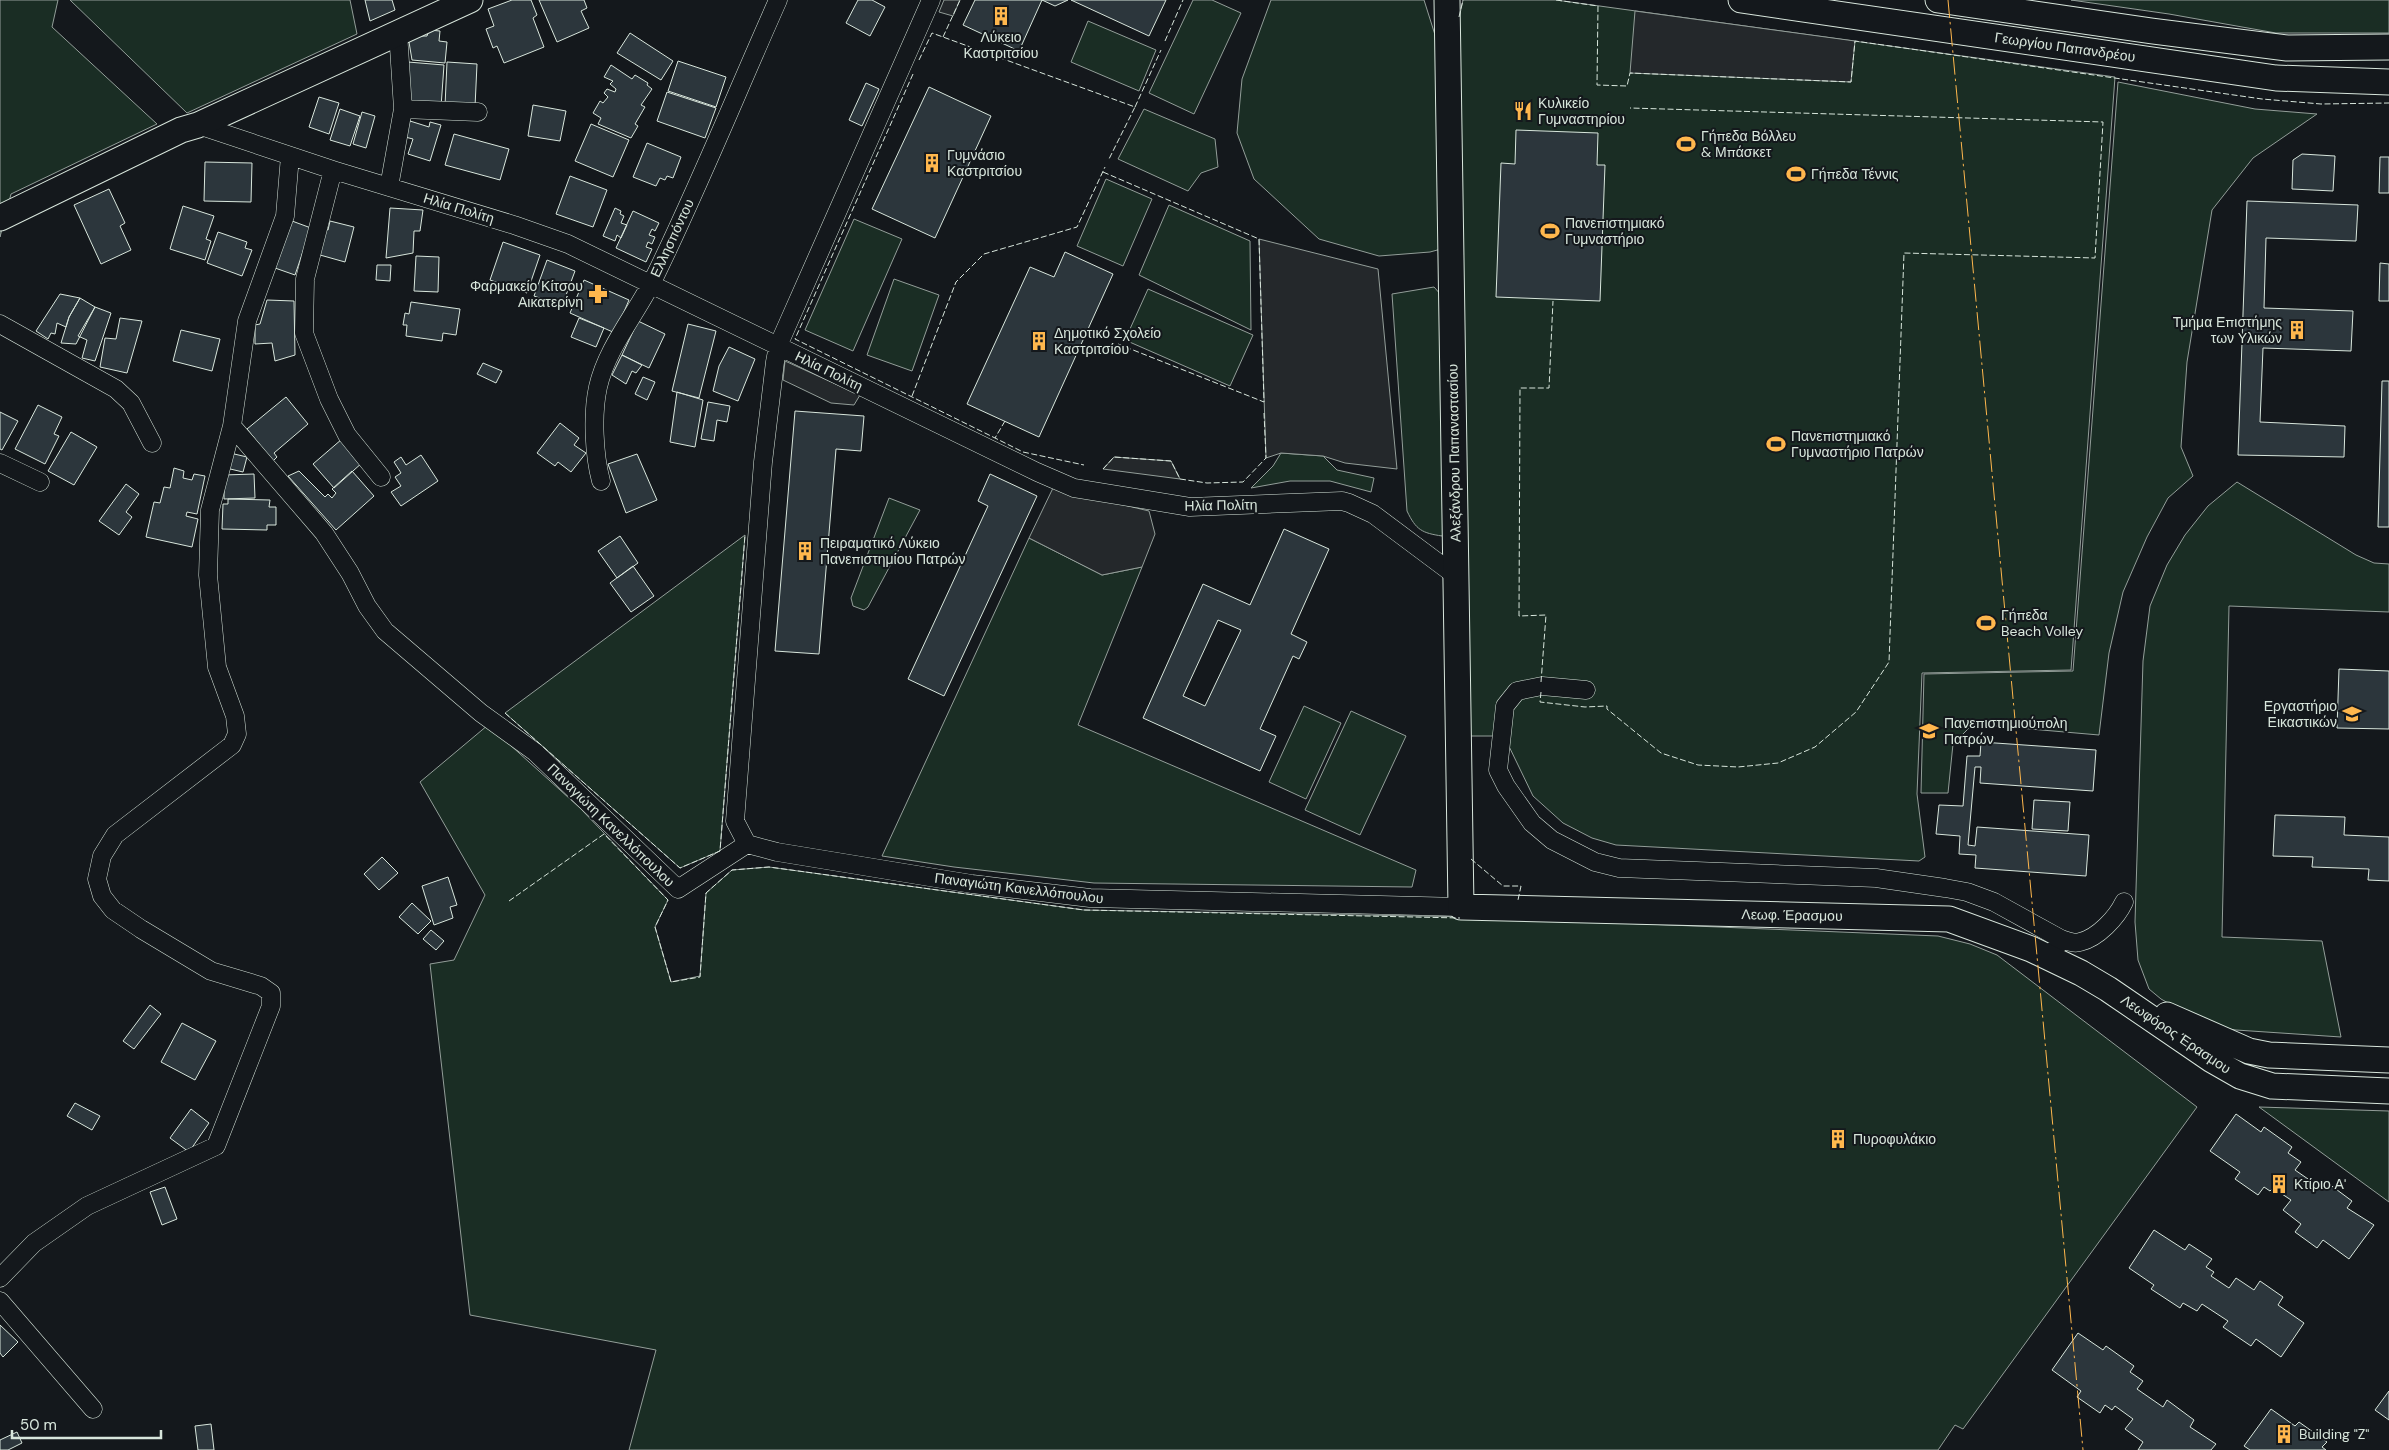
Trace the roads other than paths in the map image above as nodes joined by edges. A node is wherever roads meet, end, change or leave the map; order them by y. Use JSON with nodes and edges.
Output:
{"nodes":[{"id":1,"x":470,"y":0,"type":"edge"},
{"id":2,"x":778,"y":0,"type":"edge"},
{"id":3,"x":931,"y":0,"type":"edge"},
{"id":4,"x":1447,"y":0,"type":"edge"},
{"id":5,"x":1741,"y":0,"type":"edge"},
{"id":6,"x":1938,"y":0,"type":"edge"},
{"id":7,"x":2152,"y":31,"type":"junction"},
{"id":8,"x":398,"y":32,"type":"junction"},
{"id":9,"x":2389,"y":47,"type":"edge"},
{"id":10,"x":2149,"y":59,"type":"junction"},
{"id":11,"x":2389,"y":82,"type":"edge"},
{"id":12,"x":402,"y":109,"type":"junction"},
{"id":13,"x":478,"y":112,"type":"dead end"},
{"id":14,"x":198,"y":125,"type":"junction"},
{"id":15,"x":290,"y":156,"type":"junction"},
{"id":16,"x":333,"y":170,"type":"junction"},
{"id":17,"x":389,"y":187,"type":"junction"},
{"id":18,"x":0,"y":218,"type":"edge"},
{"id":19,"x":650,"y":284,"type":"junction"},
{"id":20,"x":0,"y":324,"type":"edge"},
{"id":21,"x":778,"y":346,"type":"junction"},
{"id":22,"x":232,"y":426,"type":"junction"},
{"id":23,"x":152,"y":443,"type":"dead end"},
{"id":24,"x":0,"y":463,"type":"edge"},
{"id":25,"x":380,"y":477,"type":"dead end"},
{"id":26,"x":602,"y":481,"type":"dead end"},
{"id":27,"x":40,"y":482,"type":"dead end"},
{"id":28,"x":1456,"y":576,"type":"junction"},
{"id":29,"x":1586,"y":690,"type":"dead end"},
{"id":30,"x":747,"y":844,"type":"junction"},
{"id":31,"x":2124,"y":902,"type":"dead end"},
{"id":32,"x":1461,"y":907,"type":"junction"},
{"id":33,"x":2055,"y":948,"type":"junction"},
{"id":34,"x":2108,"y":989,"type":"junction"},
{"id":35,"x":2389,"y":1060,"type":"edge"},
{"id":36,"x":2389,"y":1091,"type":"edge"},
{"id":37,"x":0,"y":1278,"type":"edge"},
{"id":38,"x":0,"y":1301,"type":"edge"},
{"id":39,"x":93,"y":1409,"type":"dead end"}],
"edges":[{"from":1,"to":8,"type":"street"},
{"from":2,"to":19,"type":"street","name":"Ελλησπόντου"},
{"from":3,"to":21,"type":"street"},
{"from":4,"to":28,"type":"street","name":"Αλεξάνδρου Παπαναστασίου"},
{"from":5,"to":10,"type":"street","name":"Γεωργίου Παπανδρέου"},
{"from":6,"to":7,"type":"street","name":"Γεωργίου Παπανδρέου"},
{"from":7,"to":9,"type":"street","name":"Γεωργίου Παπανδρέου"},
{"from":7,"to":10,"type":"street"},
{"from":8,"to":12,"type":"street"},
{"from":8,"to":14,"type":"street"},
{"from":10,"to":11,"type":"street","name":"Γεωργίου Παπανδρέου"},
{"from":12,"to":13,"type":"street"},
{"from":12,"to":17,"type":"street"},
{"from":14,"to":15,"type":"street","name":"Ηλία Πολίτη"},
{"from":14,"to":18,"type":"street"},
{"from":15,"to":16,"type":"street","name":"Ηλία Πολίτη"},
{"from":15,"to":22,"type":"street"},
{"from":16,"to":17,"type":"street","name":"Ηλία Πολίτη"},
{"from":16,"to":25,"type":"street"},
{"from":17,"to":19,"type":"street","name":"Ηλία Πολίτη"},
{"from":19,"to":21,"type":"street","name":"Ηλία Πολίτη"},
{"from":19,"to":26,"type":"street","name":"Ελλησπόντου"},
{"from":20,"to":23,"type":"street"},
{"from":21,"to":28,"type":"street","name":"Ηλία Πολίτη"},
{"from":21,"to":30,"type":"street"},
{"from":22,"to":30,"type":"street","name":"Παναγιώτη Κανελλόπουλου"},
{"from":22,"to":37,"type":"street"},
{"from":24,"to":27,"type":"street"},
{"from":28,"to":32,"type":"street","name":"Αλεξάνδρου Παπαναστασίου"},
{"from":29,"to":33,"type":"street"},
{"from":30,"to":32,"type":"street","name":"Παναγιώτη Κανελλόπουλου"},
{"from":31,"to":33,"type":"street"},
{"from":32,"to":33,"type":"street","name":"Λεωφ. Έρασμου"},
{"from":33,"to":34,"type":"street","name":"Λεωφ. Έρασμου"},
{"from":34,"to":35,"type":"street","name":"Λεωφόρος Έρασμου"},
{"from":34,"to":36,"type":"street","name":"Λεωφόρος Έρασμου"},
{"from":38,"to":39,"type":"street"}]}
